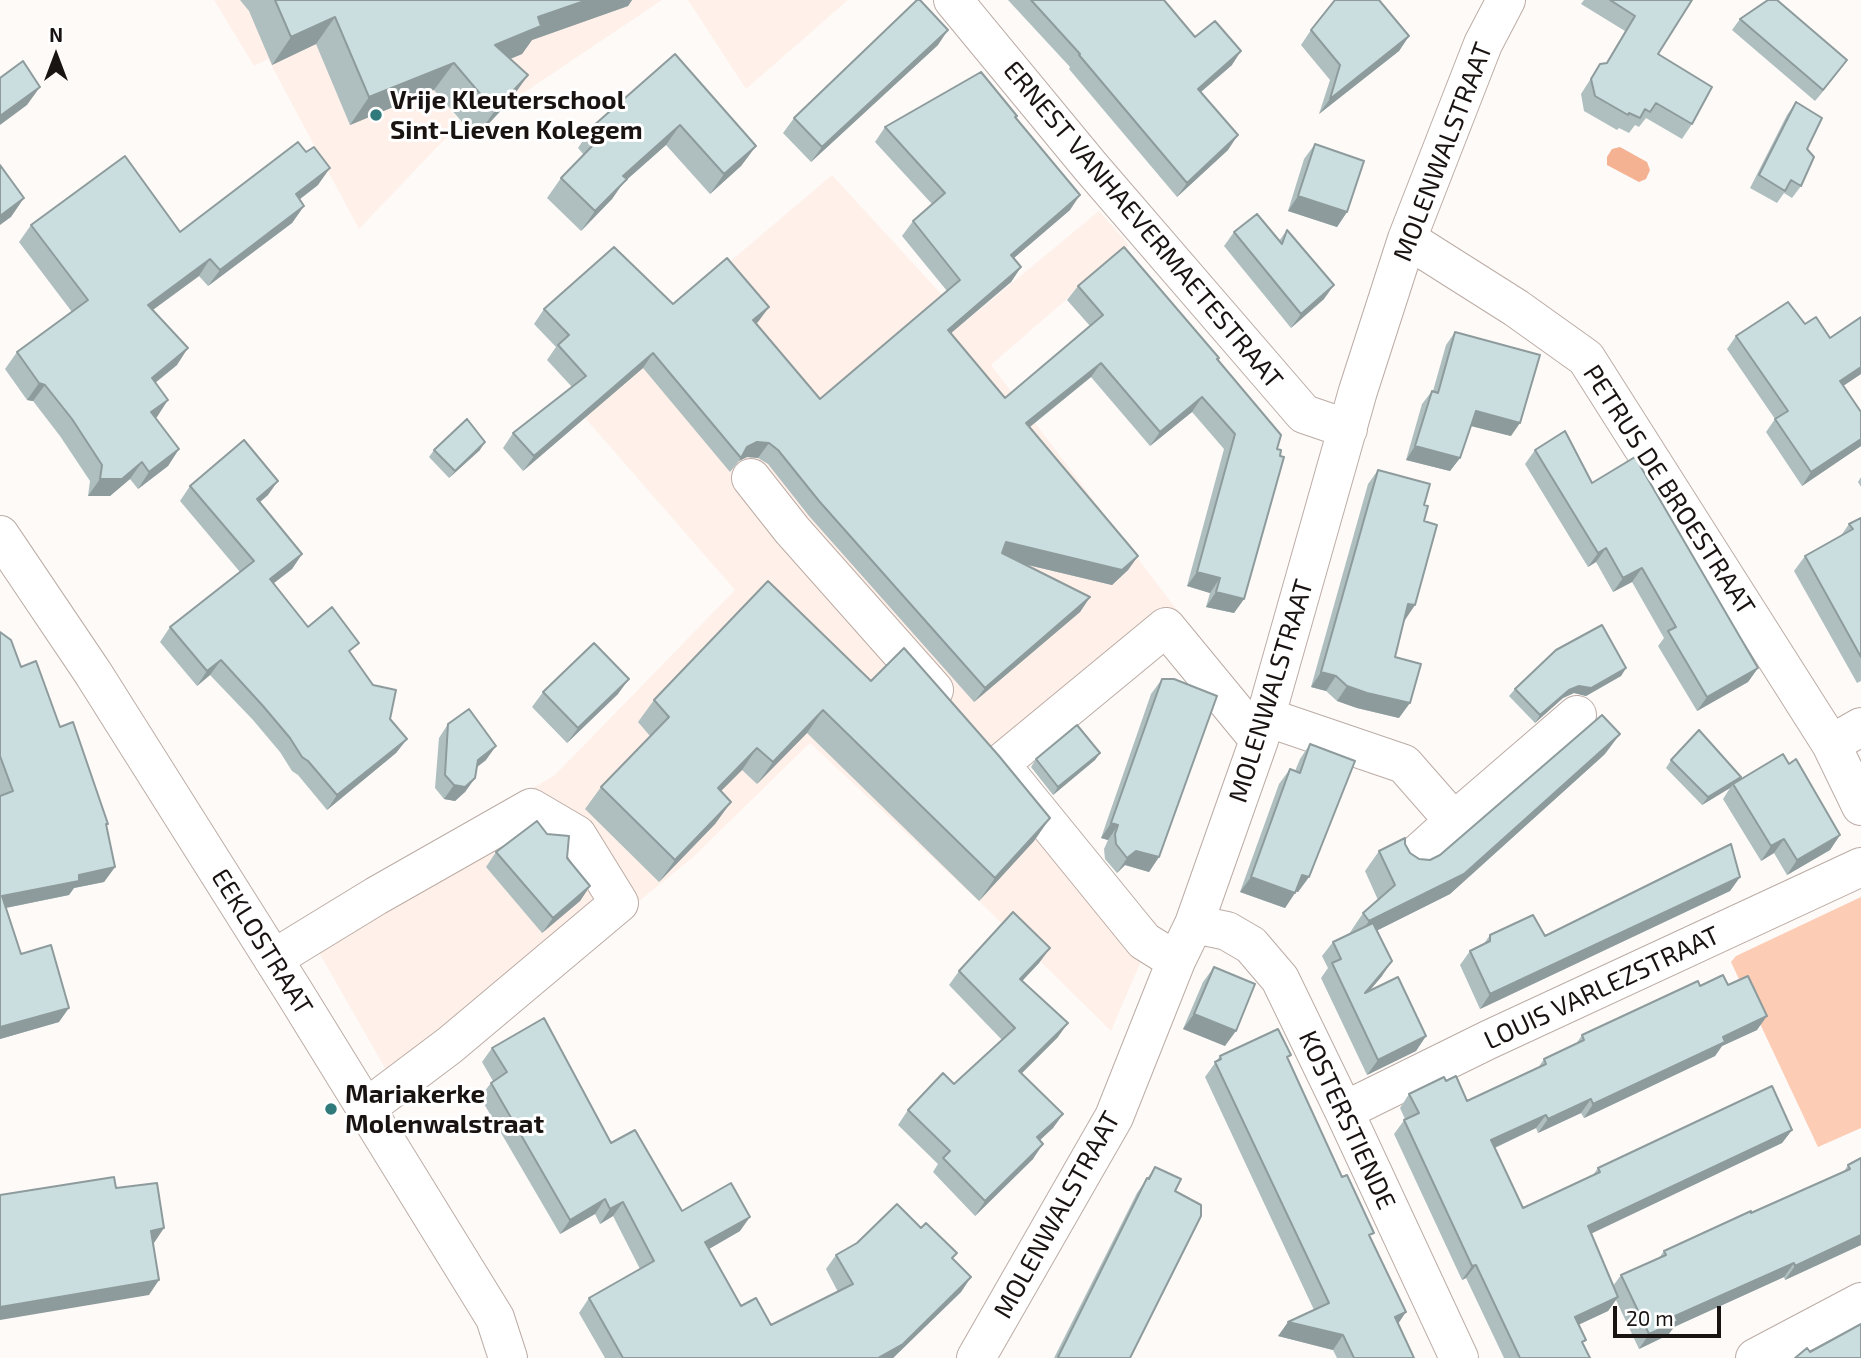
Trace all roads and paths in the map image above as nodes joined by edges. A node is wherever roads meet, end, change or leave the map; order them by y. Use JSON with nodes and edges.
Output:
{"nodes":[{"id":1,"x":953,"y":0,"type":"edge"},
{"id":2,"x":1506,"y":0,"type":"edge"},
{"id":3,"x":1407,"y":239,"type":"junction"},
{"id":4,"x":1348,"y":429,"type":"junction"},
{"id":5,"x":751,"y":478,"type":"dead end"},
{"id":6,"x":5,"y":550,"type":"edge"},
{"id":7,"x":1577,"y":715,"type":"dead end"},
{"id":8,"x":1263,"y":729,"type":"junction"},
{"id":9,"x":1846,"y":736,"type":"edge"},
{"id":10,"x":1000,"y":764,"type":"junction"},
{"id":11,"x":1861,"y":806,"type":"edge"},
{"id":12,"x":1454,"y":821,"type":"junction"},
{"id":13,"x":1412,"y":859,"type":"edge"},
{"id":14,"x":1861,"y":867,"type":"edge"},
{"id":15,"x":1194,"y":923,"type":"junction"},
{"id":16,"x":274,"y":959,"type":"junction"},
{"id":17,"x":1176,"y":961,"type":"junction"},
{"id":18,"x":365,"y":1110,"type":"junction"},
{"id":19,"x":1345,"y":1111,"type":"junction"},
{"id":20,"x":1861,"y":1302,"type":"edge"},
{"id":21,"x":508,"y":1358,"type":"edge"},
{"id":22,"x":976,"y":1358,"type":"edge"},
{"id":23,"x":1459,"y":1358,"type":"edge"},
{"id":24,"x":1755,"y":1358,"type":"edge"}],
"edges":[{"from":1,"to":4,"type":"street","name":"ERNEST VANHAEVERMAETESTRAAT"},
{"from":2,"to":3,"type":"street","name":"MOLENWALSTRAAT"},
{"from":3,"to":4,"type":"street","name":"MOLENWALSTRAAT"},
{"from":3,"to":9,"type":"street","name":"PETRUS DE BROESTRAAT"},
{"from":4,"to":8,"type":"street","name":"MOLENWALSTRAAT"},
{"from":5,"to":10,"type":"street"},
{"from":6,"to":16,"type":"street","name":"EEKLOSTRAAT"},
{"from":7,"to":12,"type":"street"},
{"from":8,"to":10,"type":"street"},
{"from":8,"to":12,"type":"street"},
{"from":8,"to":15,"type":"street","name":"MOLENWALSTRAAT"},
{"from":9,"to":11,"type":"street","name":"PETRUS DE BROESTRAAT"},
{"from":10,"to":17,"type":"street"},
{"from":12,"to":13,"type":"street"},
{"from":14,"to":19,"type":"street","name":"LOUIS VARLEZSTRAAT"},
{"from":15,"to":17,"type":"street","name":"MOLENWALSTRAAT"},
{"from":15,"to":19,"type":"street","name":"KOSTERSTIENDE"},
{"from":16,"to":18,"type":"street","name":"EEKLOSTRAAT"},
{"from":16,"to":18,"type":"street"},
{"from":17,"to":22,"type":"street","name":"MOLENWALSTRAAT"},
{"from":18,"to":21,"type":"street","name":"EEKLOSTRAAT"},
{"from":19,"to":23,"type":"street","name":"KOSTERSTIENDE"},
{"from":20,"to":24,"type":"street"}]}
